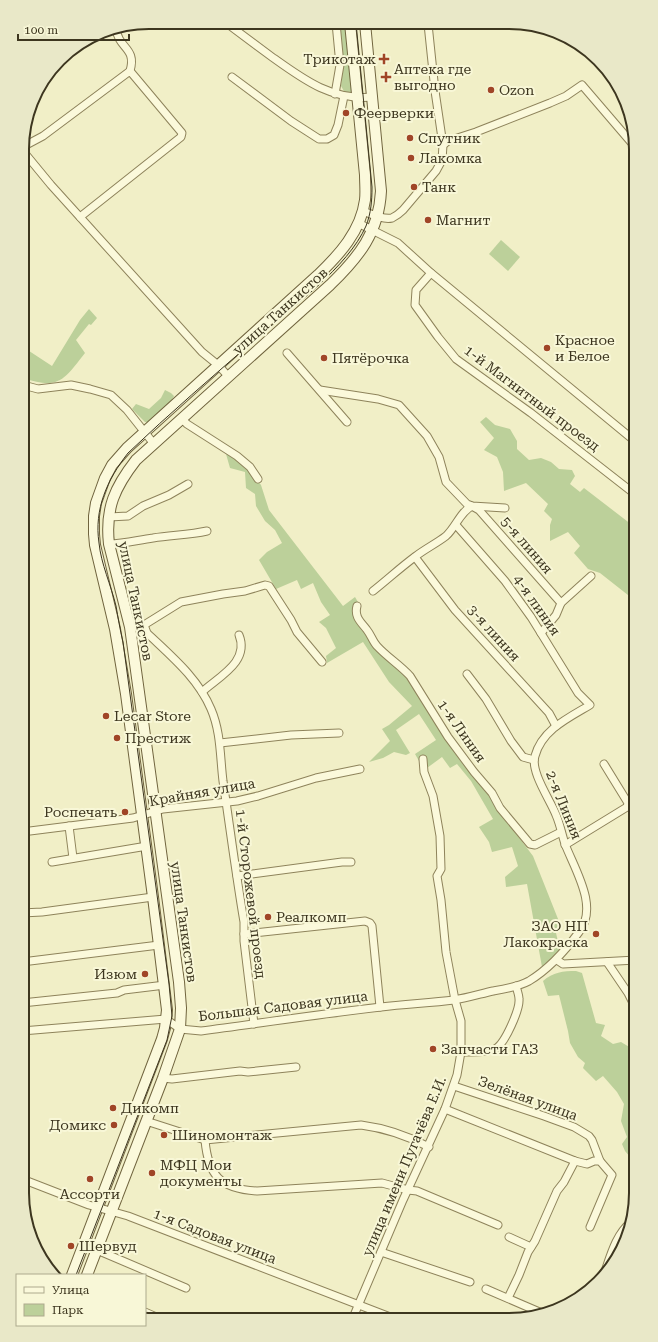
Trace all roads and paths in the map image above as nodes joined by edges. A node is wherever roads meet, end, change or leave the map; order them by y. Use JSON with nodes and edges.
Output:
{"nodes":[{"id":1,"x":234,"y":29,"type":"edge"},
{"id":2,"x":337,"y":29,"type":"edge"},
{"id":3,"x":351,"y":29,"type":"edge"},
{"id":4,"x":366,"y":29,"type":"edge"},
{"id":5,"x":429,"y":29,"type":"edge"},
{"id":6,"x":117,"y":33,"type":"edge"},
{"id":7,"x":130,"y":71,"type":"junction"},
{"id":8,"x":232,"y":77,"type":"dead end"},
{"id":9,"x":335,"y":94,"type":"junction"},
{"id":10,"x":344,"y":96,"type":"junction"},
{"id":11,"x":373,"y":97,"type":"junction"},
{"id":12,"x":357,"y":99,"type":"junction"},
{"id":13,"x":629,"y":140,"type":"edge"},
{"id":14,"x":29,"y":143,"type":"edge"},
{"id":15,"x":443,"y":145,"type":"junction"},
{"id":16,"x":29,"y":157,"type":"edge"},
{"id":17,"x":363,"y":211,"type":"junction"},
{"id":18,"x":80,"y":217,"type":"junction"},
{"id":19,"x":378,"y":217,"type":"junction"},
{"id":20,"x":358,"y":223,"type":"junction"},
{"id":21,"x":373,"y":230,"type":"junction"},
{"id":22,"x":431,"y":272,"type":"junction"},
{"id":23,"x":287,"y":354,"type":"dead end"},
{"id":24,"x":218,"y":365,"type":"junction"},
{"id":25,"x":228,"y":376,"type":"junction"},
{"id":26,"x":29,"y":387,"type":"edge"},
{"id":27,"x":320,"y":390,"type":"junction"},
{"id":28,"x":182,"y":419,"type":"junction"},
{"id":29,"x":347,"y":422,"type":"dead end"},
{"id":30,"x":144,"y":432,"type":"junction"},
{"id":31,"x":629,"y":436,"type":"edge"},
{"id":32,"x":154,"y":444,"type":"junction"},
{"id":33,"x":258,"y":479,"type":"dead end"},
{"id":34,"x":188,"y":484,"type":"dead end"},
{"id":35,"x":629,"y":490,"type":"edge"},
{"id":36,"x":472,"y":506,"type":"junction"},
{"id":37,"x":505,"y":508,"type":"dead end"},
{"id":38,"x":109,"y":517,"type":"junction"},
{"id":39,"x":456,"y":525,"type":"junction"},
{"id":40,"x":206,"y":531,"type":"dead end"},
{"id":41,"x":109,"y":544,"type":"junction"},
{"id":42,"x":414,"y":557,"type":"junction"},
{"id":43,"x":591,"y":576,"type":"dead end"},
{"id":44,"x":373,"y":591,"type":"dead end"},
{"id":45,"x":561,"y":603,"type":"junction"},
{"id":46,"x":357,"y":606,"type":"dead end"},
{"id":47,"x":144,"y":625,"type":"junction"},
{"id":48,"x":130,"y":626,"type":"junction"},
{"id":49,"x":541,"y":633,"type":"junction"},
{"id":50,"x":238,"y":635,"type":"dead end"},
{"id":51,"x":322,"y":662,"type":"dead end"},
{"id":52,"x":467,"y":674,"type":"dead end"},
{"id":53,"x":202,"y":692,"type":"junction"},
{"id":54,"x":556,"y":726,"type":"junction"},
{"id":55,"x":339,"y":733,"type":"dead end"},
{"id":56,"x":220,"y":743,"type":"junction"},
{"id":57,"x":423,"y":759,"type":"dead end"},
{"id":58,"x":534,"y":760,"type":"junction"},
{"id":59,"x":604,"y":764,"type":"dead end"},
{"id":60,"x":360,"y":769,"type":"dead end"},
{"id":61,"x":226,"y":802,"type":"junction"},
{"id":62,"x":155,"y":812,"type":"junction"},
{"id":63,"x":142,"y":815,"type":"junction"},
{"id":64,"x":69,"y":826,"type":"junction"},
{"id":65,"x":29,"y":831,"type":"edge"},
{"id":66,"x":561,"y":832,"type":"junction"},
{"id":67,"x":566,"y":845,"type":"junction"},
{"id":68,"x":147,"y":846,"type":"junction"},
{"id":69,"x":73,"y":858,"type":"junction"},
{"id":70,"x":52,"y":862,"type":"dead end"},
{"id":71,"x":351,"y":862,"type":"dead end"},
{"id":72,"x":237,"y":876,"type":"junction"},
{"id":73,"x":153,"y":896,"type":"junction"},
{"id":74,"x":29,"y":913,"type":"edge"},
{"id":75,"x":244,"y":934,"type":"junction"},
{"id":76,"x":159,"y":945,"type":"junction"},
{"id":77,"x":557,"y":960,"type":"junction"},
{"id":78,"x":629,"y":960,"type":"edge"},
{"id":79,"x":29,"y":961,"type":"edge"},
{"id":80,"x":607,"y":962,"type":"junction"},
{"id":81,"x":165,"y":985,"type":"junction"},
{"id":82,"x":516,"y":986,"type":"junction"},
{"id":83,"x":629,"y":995,"type":"edge"},
{"id":84,"x":455,"y":1000,"type":"junction"},
{"id":85,"x":29,"y":1002,"type":"edge"},
{"id":86,"x":380,"y":1007,"type":"junction"},
{"id":87,"x":166,"y":1019,"type":"junction"},
{"id":88,"x":254,"y":1024,"type":"junction"},
{"id":89,"x":180,"y":1029,"type":"junction"},
{"id":90,"x":29,"y":1030,"type":"edge"},
{"id":91,"x":461,"y":1052,"type":"junction"},
{"id":92,"x":296,"y":1067,"type":"dead end"},
{"id":93,"x":163,"y":1078,"type":"junction"},
{"id":94,"x":454,"y":1086,"type":"junction"},
{"id":95,"x":445,"y":1109,"type":"junction"},
{"id":96,"x":146,"y":1121,"type":"junction"},
{"id":97,"x":205,"y":1140,"type":"junction"},
{"id":98,"x":429,"y":1146,"type":"junction"},
{"id":99,"x":575,"y":1161,"type":"junction"},
{"id":100,"x":600,"y":1161,"type":"junction"},
{"id":101,"x":29,"y":1182,"type":"edge"},
{"id":102,"x":408,"y":1190,"type":"junction"},
{"id":103,"x":98,"y":1207,"type":"junction"},
{"id":104,"x":112,"y":1211,"type":"junction"},
{"id":105,"x":498,"y":1225,"type":"dead end"},
{"id":106,"x":590,"y":1227,"type":"dead end"},
{"id":107,"x":624,"y":1227,"type":"edge"},
{"id":108,"x":509,"y":1237,"type":"dead end"},
{"id":109,"x":531,"y":1247,"type":"junction"},
{"id":110,"x":97,"y":1250,"type":"junction"},
{"id":111,"x":381,"y":1252,"type":"junction"},
{"id":112,"x":610,"y":1257,"type":"edge"},
{"id":113,"x":72,"y":1274,"type":"edge"},
{"id":114,"x":87,"y":1274,"type":"edge"},
{"id":115,"x":470,"y":1282,"type":"dead end"},
{"id":116,"x":186,"y":1288,"type":"dead end"},
{"id":117,"x":486,"y":1289,"type":"dead end"},
{"id":118,"x":508,"y":1298,"type":"junction"},
{"id":119,"x":359,"y":1305,"type":"junction"},
{"id":120,"x":535,"y":1310,"type":"edge"},
{"id":121,"x":355,"y":1313,"type":"edge"},
{"id":122,"x":380,"y":1313,"type":"edge"}],
"edges":[{"from":1,"to":9,"type":"street"},
{"from":2,"to":9,"type":"street"},
{"from":3,"to":12,"type":"main road","name":"улица Танкистов"},
{"from":4,"to":11,"type":"main road","name":"улица Танкистов"},
{"from":5,"to":15,"type":"street"},
{"from":6,"to":7,"type":"street"},
{"from":7,"to":14,"type":"street"},
{"from":7,"to":18,"type":"street"},
{"from":8,"to":10,"type":"street"},
{"from":9,"to":10,"type":"street"},
{"from":10,"to":12,"type":"street"},
{"from":11,"to":12,"type":"street"},
{"from":11,"to":19,"type":"main road","name":"улица Танкистов"},
{"from":12,"to":17,"type":"main road","name":"улица Танкистов"},
{"from":13,"to":15,"type":"street"},
{"from":15,"to":19,"type":"street"},
{"from":16,"to":18,"type":"street"},
{"from":17,"to":19,"type":"street"},
{"from":17,"to":20,"type":"main road","name":"улица Танкистов"},
{"from":18,"to":24,"type":"street"},
{"from":19,"to":21,"type":"main road","name":"улица Танкистов"},
{"from":20,"to":21,"type":"street","name":"1-й Магнитный проезд"},
{"from":20,"to":24,"type":"main road","name":"улица Танкистов"},
{"from":21,"to":22,"type":"street","name":"1-й Магнитный проезд"},
{"from":21,"to":25,"type":"main road","name":"улица Танкистов"},
{"from":22,"to":31,"type":"street","name":"1-й Магнитный проезд"},
{"from":22,"to":35,"type":"street","name":"1-й Магнитный проезд"},
{"from":23,"to":27,"type":"street"},
{"from":24,"to":25,"type":"street"},
{"from":24,"to":30,"type":"main road","name":"улица Танкистов"},
{"from":25,"to":28,"type":"main road","name":"улица Танкистов"},
{"from":26,"to":30,"type":"street"},
{"from":27,"to":29,"type":"street"},
{"from":27,"to":36,"type":"street","name":"5-я линия"},
{"from":28,"to":32,"type":"main road","name":"улица Танкистов"},
{"from":28,"to":33,"type":"street"},
{"from":30,"to":32,"type":"street"},
{"from":30,"to":63,"type":"main road","name":"улица Танкистов"},
{"from":32,"to":38,"type":"main road","name":"улица Танкистов"},
{"from":34,"to":38,"type":"street"},
{"from":36,"to":37,"type":"street"},
{"from":36,"to":39,"type":"street"},
{"from":36,"to":45,"type":"street","name":"5-я линия"},
{"from":38,"to":41,"type":"main road","name":"улица Танкистов"},
{"from":39,"to":42,"type":"street"},
{"from":39,"to":49,"type":"street","name":"4-я линия"},
{"from":40,"to":41,"type":"street"},
{"from":41,"to":48,"type":"main road","name":"улица Танкистов"},
{"from":42,"to":44,"type":"street"},
{"from":42,"to":54,"type":"street","name":"3-я линия"},
{"from":43,"to":45,"type":"street"},
{"from":45,"to":49,"type":"street"},
{"from":46,"to":66,"type":"street","name":"1-я Линия"},
{"from":47,"to":48,"type":"street"},
{"from":47,"to":51,"type":"street"},
{"from":47,"to":53,"type":"street","name":"улица Танкистов"},
{"from":48,"to":62,"type":"main road","name":"улица Танкистов"},
{"from":49,"to":54,"type":"street","name":"4-я линия"},
{"from":50,"to":53,"type":"street"},
{"from":52,"to":58,"type":"street","name":"2-я Линия"},
{"from":53,"to":56,"type":"street","name":"улица Танкистов"},
{"from":54,"to":58,"type":"street"},
{"from":55,"to":56,"type":"street"},
{"from":56,"to":61,"type":"street","name":"1-й Сторожевой проезд"},
{"from":57,"to":84,"type":"street","name":"улица имени Пугачёва Е.И."},
{"from":58,"to":66,"type":"street","name":"2-я Линия"},
{"from":59,"to":67,"type":"street"},
{"from":60,"to":61,"type":"street","name":"Крайняя улица"},
{"from":61,"to":62,"type":"street","name":"Крайняя улица"},
{"from":61,"to":72,"type":"street","name":"1-й Сторожевой проезд"},
{"from":62,"to":63,"type":"street","name":"Крайняя улица"},
{"from":62,"to":89,"type":"main road","name":"улица Танкистов"},
{"from":63,"to":64,"type":"street","name":"Крайняя улица"},
{"from":63,"to":68,"type":"main road","name":"улица Танкистов"},
{"from":64,"to":65,"type":"street","name":"Крайняя улица"},
{"from":64,"to":69,"type":"street"},
{"from":66,"to":67,"type":"street","name":"2-я Линия"},
{"from":67,"to":77,"type":"street","name":"2-я Линия"},
{"from":68,"to":69,"type":"street"},
{"from":68,"to":73,"type":"main road","name":"улица Танкистов"},
{"from":69,"to":70,"type":"street"},
{"from":71,"to":72,"type":"street"},
{"from":72,"to":75,"type":"street","name":"1-й Сторожевой проезд"},
{"from":73,"to":74,"type":"street"},
{"from":73,"to":76,"type":"main road","name":"улица Танкистов"},
{"from":75,"to":86,"type":"street"},
{"from":75,"to":88,"type":"street","name":"1-й Сторожевой проезд"},
{"from":76,"to":79,"type":"street"},
{"from":76,"to":81,"type":"main road","name":"улица Танкистов"},
{"from":77,"to":80,"type":"street"},
{"from":77,"to":82,"type":"street","name":"2-я Линия"},
{"from":78,"to":80,"type":"street"},
{"from":80,"to":83,"type":"street"},
{"from":81,"to":85,"type":"street"},
{"from":81,"to":87,"type":"main road","name":"улица Танкистов"},
{"from":82,"to":84,"type":"street","name":"Большая Садовая улица"},
{"from":82,"to":91,"type":"street"},
{"from":84,"to":86,"type":"street","name":"Большая Садовая улица"},
{"from":84,"to":91,"type":"street","name":"улица имени Пугачёва Е.И."},
{"from":86,"to":88,"type":"street","name":"Большая Садовая улица"},
{"from":87,"to":89,"type":"street","name":"Большая Садовая улица"},
{"from":87,"to":90,"type":"street"},
{"from":87,"to":103,"type":"main road","name":"улица Танкистов"},
{"from":88,"to":89,"type":"street","name":"Большая Садовая улица"},
{"from":89,"to":93,"type":"main road","name":"улица Танкистов"},
{"from":91,"to":94,"type":"street","name":"улица имени Пугачёва Е.И."},
{"from":92,"to":93,"type":"street"},
{"from":93,"to":96,"type":"main road","name":"улица Танкистов"},
{"from":94,"to":95,"type":"street","name":"улица имени Пугачёва Е.И."},
{"from":94,"to":100,"type":"street","name":"Зелёная улица"},
{"from":95,"to":98,"type":"street","name":"улица имени Пугачёва Е.И."},
{"from":95,"to":99,"type":"street"},
{"from":96,"to":97,"type":"street"},
{"from":96,"to":104,"type":"main road","name":"улица Танкистов"},
{"from":97,"to":98,"type":"street"},
{"from":97,"to":102,"type":"street"},
{"from":98,"to":102,"type":"street","name":"улица имени Пугачёва Е.И."},
{"from":99,"to":100,"type":"street"},
{"from":99,"to":109,"type":"street"},
{"from":100,"to":106,"type":"street","name":"Зелёная улица"},
{"from":101,"to":103,"type":"street","name":"1-я Садовая улица"},
{"from":102,"to":105,"type":"street"},
{"from":102,"to":111,"type":"street","name":"улица имени Пугачёва Е.И."},
{"from":103,"to":104,"type":"street","name":"1-я Садовая улица"},
{"from":103,"to":113,"type":"main road","name":"улица Танкистов"},
{"from":104,"to":110,"type":"main road","name":"улица Танкистов"},
{"from":104,"to":119,"type":"street","name":"1-я Садовая улица"},
{"from":107,"to":112,"type":"street"},
{"from":108,"to":109,"type":"street"},
{"from":109,"to":118,"type":"street"},
{"from":110,"to":114,"type":"main road","name":"улица Танкистов"},
{"from":110,"to":116,"type":"street"},
{"from":111,"to":115,"type":"street"},
{"from":111,"to":119,"type":"street","name":"улица имени Пугачёва Е.И."},
{"from":117,"to":118,"type":"street"},
{"from":118,"to":120,"type":"street"},
{"from":119,"to":121,"type":"street","name":"улица имени Пугачёва Е.И."},
{"from":119,"to":122,"type":"street","name":"1-я Садовая улица"}]}
